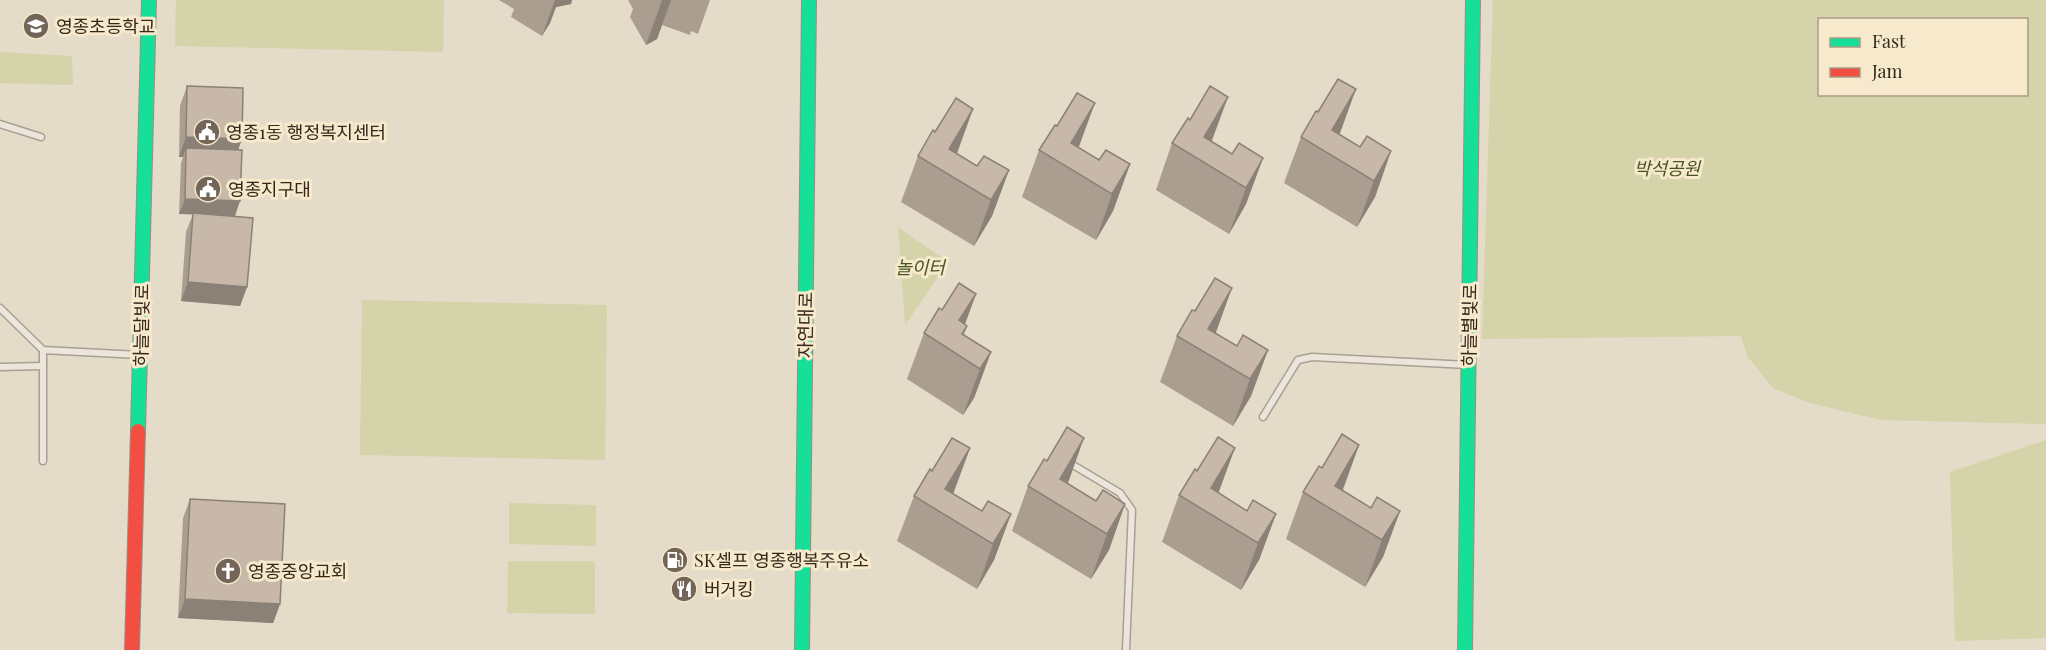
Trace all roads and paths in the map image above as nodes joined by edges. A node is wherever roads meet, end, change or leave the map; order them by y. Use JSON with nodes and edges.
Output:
{"nodes":[{"id":1,"x":149,"y":0,"type":"edge"},
{"id":2,"x":809,"y":0,"type":"edge"},
{"id":3,"x":1473,"y":0,"type":"edge"},
{"id":4,"x":0,"y":124,"type":"edge"},
{"id":5,"x":41,"y":137,"type":"dead end"},
{"id":6,"x":0,"y":308,"type":"edge"},
{"id":7,"x":43,"y":350,"type":"junction"},
{"id":8,"x":140,"y":355,"type":"junction"},
{"id":9,"x":1468,"y":365,"type":"junction"},
{"id":10,"x":43,"y":366,"type":"junction"},
{"id":11,"x":0,"y":367,"type":"edge"},
{"id":12,"x":1263,"y":417,"type":"dead end"},
{"id":13,"x":1061,"y":457,"type":"edge"},
{"id":14,"x":42,"y":461,"type":"dead end"},
{"id":15,"x":132,"y":650,"type":"edge"},
{"id":16,"x":802,"y":650,"type":"edge"},
{"id":17,"x":1126,"y":650,"type":"edge"},
{"id":18,"x":1465,"y":650,"type":"edge"}],
"edges":[{"from":1,"to":8,"type":"street","name":"하늘달빛로"},
{"from":2,"to":16,"type":"street","name":"자연대로"},
{"from":3,"to":9,"type":"street","name":"하늘별빛로"},
{"from":4,"to":5,"type":"lane"},
{"from":6,"to":7,"type":"lane"},
{"from":7,"to":8,"type":"lane"},
{"from":7,"to":10,"type":"lane"},
{"from":8,"to":15,"type":"street","name":"하늘달빛로"},
{"from":9,"to":12,"type":"lane"},
{"from":9,"to":18,"type":"street","name":"하늘별빛로"},
{"from":10,"to":11,"type":"lane"},
{"from":10,"to":14,"type":"lane"},
{"from":13,"to":17,"type":"lane"}]}
